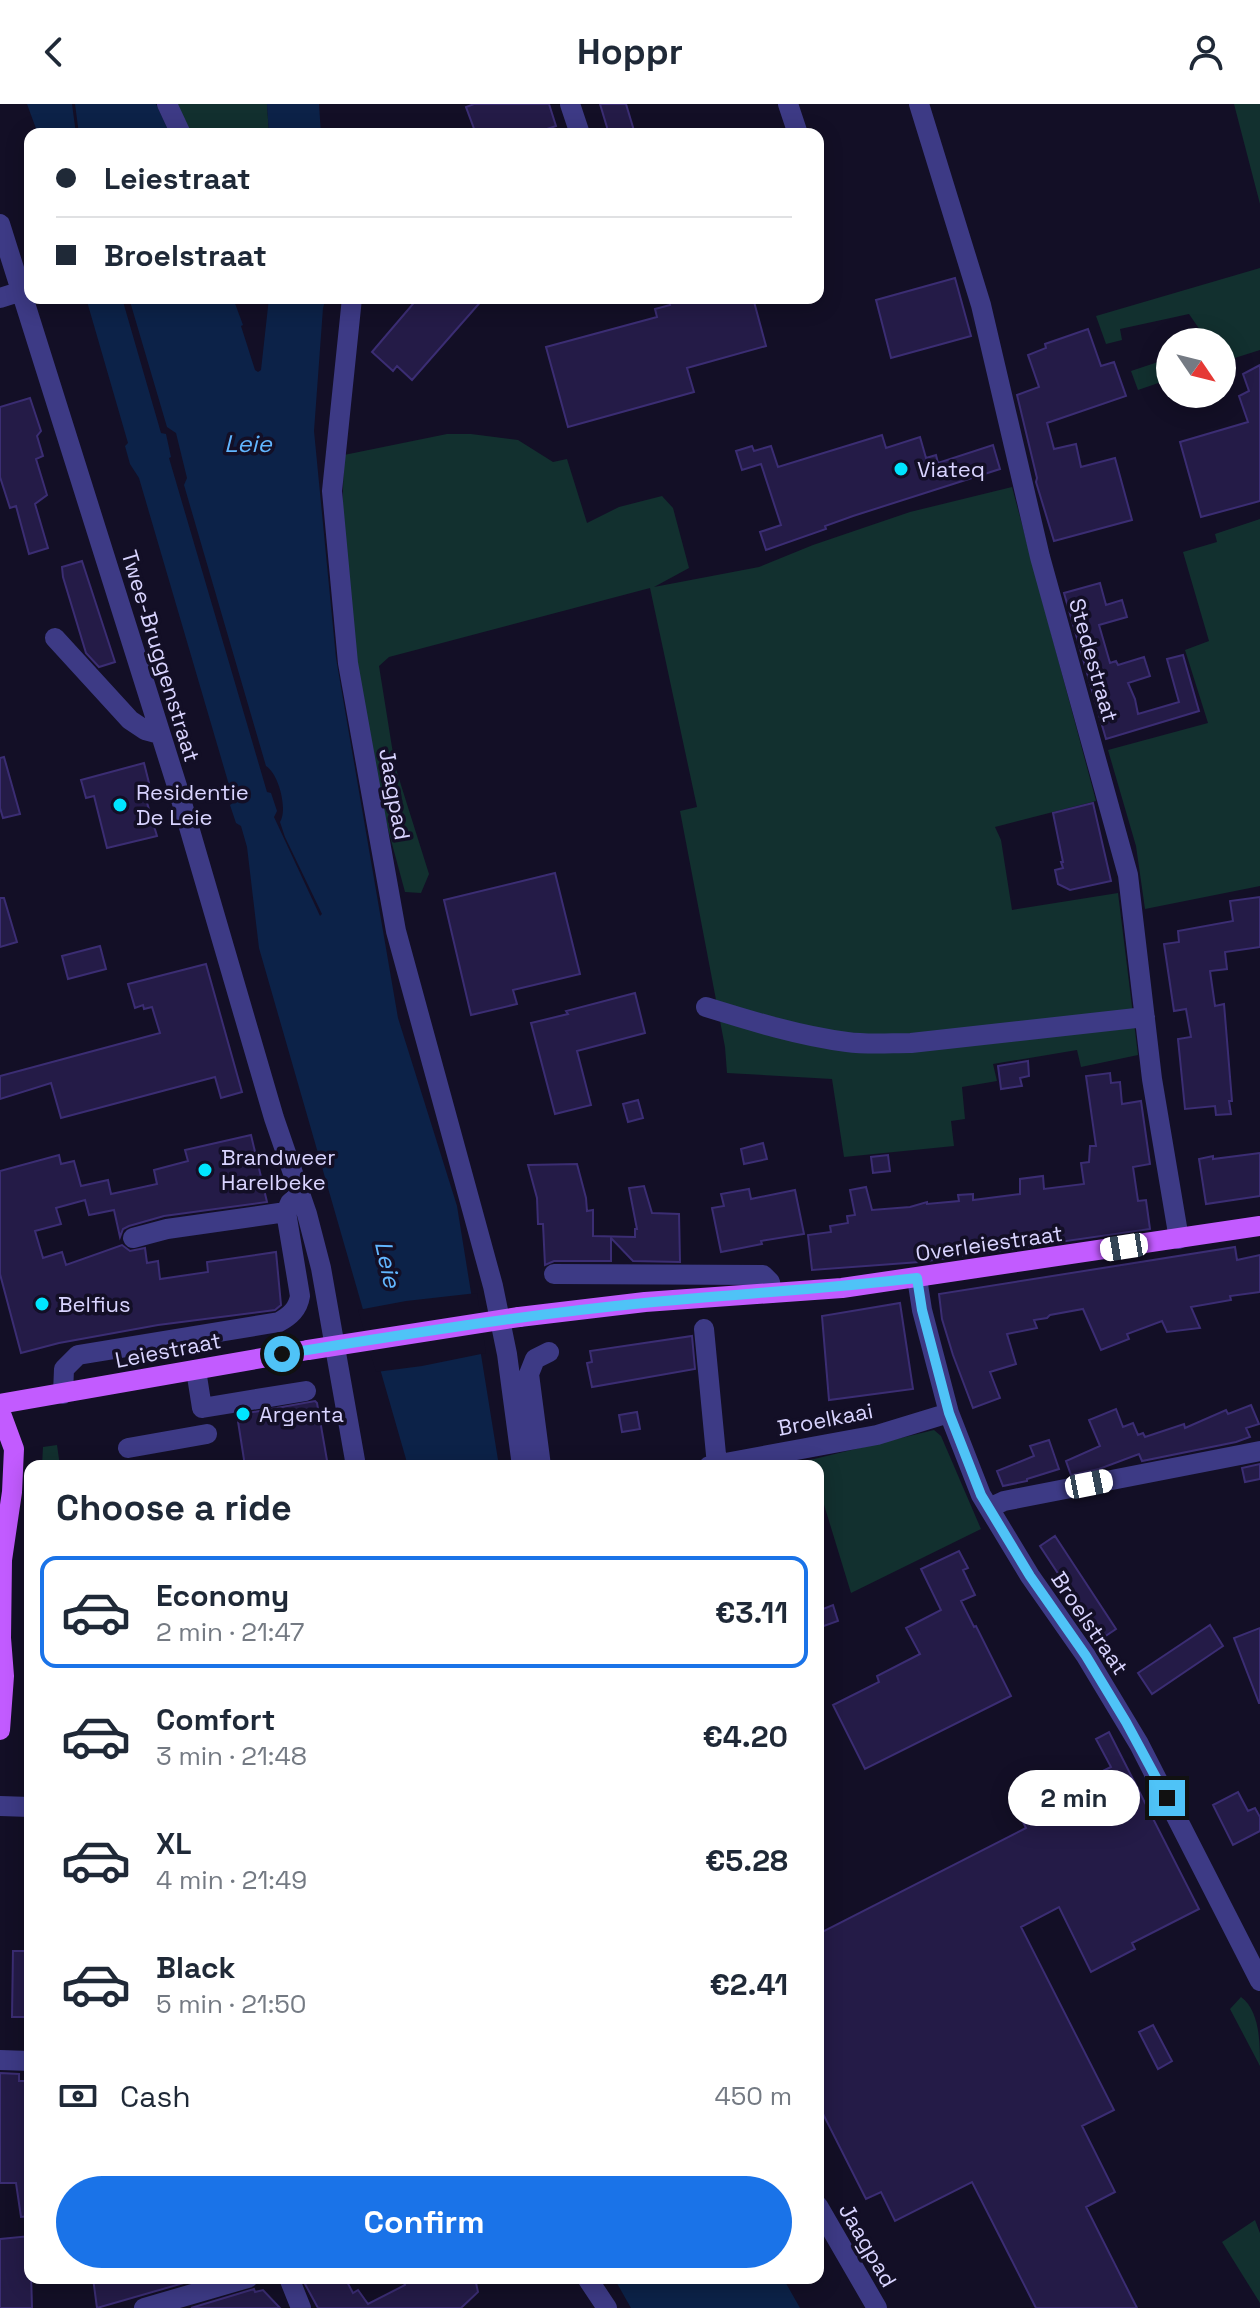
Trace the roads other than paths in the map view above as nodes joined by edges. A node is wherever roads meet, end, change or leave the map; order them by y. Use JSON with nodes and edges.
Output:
{"nodes":[{"id":1,"x":167,"y":104,"type":"edge"},
{"id":2,"x":570,"y":104,"type":"edge"},
{"id":3,"x":788,"y":104,"type":"edge"},
{"id":4,"x":919,"y":104,"type":"edge"},
{"id":5,"x":178,"y":128,"type":"edge"},
{"id":6,"x":578,"y":128,"type":"edge"},
{"id":7,"x":796,"y":128,"type":"edge"},
{"id":8,"x":0,"y":224,"type":"edge"},
{"id":9,"x":22,"y":291,"type":"junction"},
{"id":10,"x":24,"y":297,"type":"edge"},
{"id":11,"x":0,"y":298,"type":"edge"},
{"id":12,"x":26,"y":304,"type":"edge"},
{"id":13,"x":351,"y":304,"type":"edge"},
{"id":14,"x":55,"y":638,"type":"dead end"},
{"id":15,"x":160,"y":734,"type":"junction"},
{"id":16,"x":706,"y":1007,"type":"dead end"},
{"id":17,"x":1145,"y":1017,"type":"junction"},
{"id":18,"x":299,"y":1195,"type":"junction"},
{"id":19,"x":286,"y":1212,"type":"junction"},
{"id":20,"x":1260,"y":1226,"type":"edge"},
{"id":21,"x":133,"y":1238,"type":"dead end"},
{"id":22,"x":1179,"y":1239,"type":"junction"},
{"id":23,"x":554,"y":1274,"type":"dead end"},
{"id":24,"x":917,"y":1278,"type":"junction"},
{"id":25,"x":772,"y":1293,"type":"junction"},
{"id":26,"x":519,"y":1317,"type":"joint"},
{"id":27,"x":704,"y":1329,"type":"dead end"},
{"id":28,"x":549,"y":1352,"type":"dead end"},
{"id":29,"x":196,"y":1370,"type":"junction"},
{"id":30,"x":63,"y":1385,"type":"junction"},
{"id":31,"x":306,"y":1391,"type":"dead end"},
{"id":32,"x":0,"y":1404,"type":"edge"},
{"id":33,"x":0,"y":1411,"type":"edge"},
{"id":34,"x":949,"y":1413,"type":"junction"},
{"id":35,"x":207,"y":1434,"type":"dead end"},
{"id":36,"x":128,"y":1448,"type":"dead end"},
{"id":37,"x":1260,"y":1451,"type":"edge"},
{"id":38,"x":355,"y":1460,"type":"edge"},
{"id":39,"x":521,"y":1460,"type":"edge"},
{"id":40,"x":540,"y":1460,"type":"edge"},
{"id":41,"x":713,"y":1460,"type":"edge"},
{"id":42,"x":740,"y":1460,"type":"edge"},
{"id":43,"x":989,"y":1508,"type":"junction"},
{"id":44,"x":0,"y":1730,"type":"edge"},
{"id":45,"x":0,"y":1806,"type":"edge"},
{"id":46,"x":24,"y":1807,"type":"edge"},
{"id":47,"x":1260,"y":1981,"type":"edge"},
{"id":48,"x":0,"y":2060,"type":"edge"},
{"id":49,"x":24,"y":2061,"type":"edge"},
{"id":50,"x":824,"y":2216,"type":"edge"},
{"id":51,"x":227,"y":2284,"type":"edge"},
{"id":52,"x":291,"y":2284,"type":"edge"},
{"id":53,"x":591,"y":2284,"type":"edge"},
{"id":54,"x":144,"y":2308,"type":"edge"},
{"id":55,"x":301,"y":2308,"type":"edge"},
{"id":56,"x":607,"y":2308,"type":"edge"},
{"id":57,"x":877,"y":2308,"type":"edge"}],
"edges":[{"from":1,"to":5,"type":"street"},
{"from":2,"to":6,"type":"street"},
{"from":3,"to":7,"type":"street"},
{"from":4,"to":17,"type":"street","name":"Stedestraat"},
{"from":8,"to":9,"type":"street","name":"Twee-Bruggenstraat"},
{"from":9,"to":10,"type":"street","name":"Twee-Bruggenstraat"},
{"from":9,"to":11,"type":"street"},
{"from":12,"to":15,"type":"street","name":"Twee-Bruggenstraat"},
{"from":13,"to":39,"type":"street","name":"Jaagpad"},
{"from":14,"to":15,"type":"street"},
{"from":15,"to":18,"type":"street","name":"Twee-Bruggenstraat"},
{"from":16,"to":17,"type":"street"},
{"from":17,"to":22,"type":"street","name":"Stedestraat"},
{"from":18,"to":19,"type":"street"},
{"from":18,"to":38,"type":"street","name":"Twee-Bruggenstraat"},
{"from":19,"to":21,"type":"street"},
{"from":19,"to":30,"type":"street","name":"Leiestraat"},
{"from":20,"to":22,"type":"main road","name":"Overleiestraat"},
{"from":22,"to":24,"type":"main road","name":"Overleiestraat"},
{"from":23,"to":25,"type":"street"},
{"from":24,"to":25,"type":"main road","name":"Overleiestraat"},
{"from":24,"to":34,"type":"street","name":"Broelstraat"},
{"from":25,"to":26,"type":"main road","name":"Overleiestraat"},
{"from":26,"to":29,"type":"main road","name":"Leiestraat","bridge":true},
{"from":27,"to":41,"type":"street"},
{"from":28,"to":40,"type":"street"},
{"from":29,"to":30,"type":"main road","name":"Leiestraat"},
{"from":29,"to":31,"type":"street"},
{"from":30,"to":32,"type":"main road","name":"Leiestraat"},
{"from":33,"to":44,"type":"main road"},
{"from":34,"to":42,"type":"street","name":"Broelkaai"},
{"from":34,"to":43,"type":"street","name":"Broelstraat"},
{"from":35,"to":36,"type":"street"},
{"from":37,"to":43,"type":"street"},
{"from":43,"to":47,"type":"street","name":"Broelstraat"},
{"from":45,"to":46,"type":"street"},
{"from":48,"to":49,"type":"street"},
{"from":50,"to":57,"type":"street","name":"Jaagpad"},
{"from":51,"to":54,"type":"street"},
{"from":52,"to":55,"type":"street"},
{"from":53,"to":56,"type":"street"}]}
